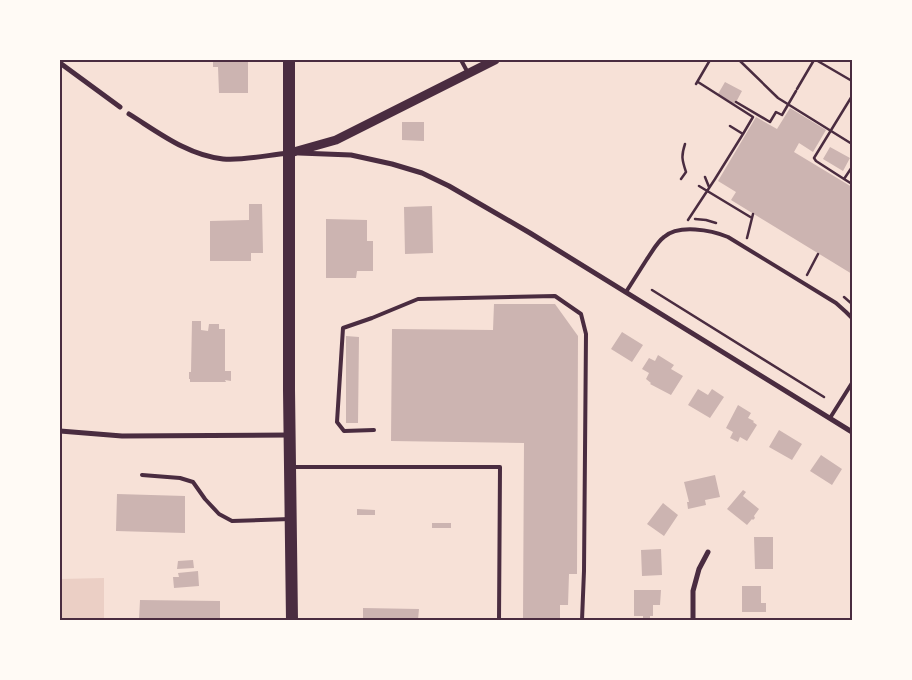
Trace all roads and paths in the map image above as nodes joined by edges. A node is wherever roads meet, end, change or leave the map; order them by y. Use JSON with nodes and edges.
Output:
{"nodes":[{"id":1,"x":290,"y":60,"type":"edge"},
{"id":2,"x":461,"y":60,"type":"edge"},
{"id":3,"x":495,"y":60,"type":"edge"},
{"id":4,"x":710,"y":60,"type":"edge"},
{"id":5,"x":739,"y":60,"type":"edge"},
{"id":6,"x":815,"y":60,"type":"edge"},
{"id":7,"x":60,"y":63,"type":"edge"},
{"id":8,"x":468,"y":74,"type":"junction"},
{"id":9,"x":852,"y":81,"type":"edge"},
{"id":10,"x":852,"y":96,"type":"edge"},
{"id":11,"x":736,"y":102,"type":"dead end"},
{"id":12,"x":788,"y":105,"type":"junction"},
{"id":13,"x":120,"y":107,"type":"dead end"},
{"id":14,"x":129,"y":114,"type":"dead end"},
{"id":15,"x":730,"y":126,"type":"dead end"},
{"id":16,"x":831,"y":131,"type":"junction"},
{"id":17,"x":742,"y":134,"type":"junction"},
{"id":18,"x":686,"y":144,"type":"dead end"},
{"id":19,"x":852,"y":144,"type":"edge"},
{"id":20,"x":290,"y":153,"type":"junction"},
{"id":21,"x":852,"y":167,"type":"edge"},
{"id":22,"x":705,"y":177,"type":"dead end"},
{"id":23,"x":682,"y":179,"type":"dead end"},
{"id":24,"x":844,"y":179,"type":"junction"},
{"id":25,"x":852,"y":184,"type":"edge"},
{"id":26,"x":699,"y":186,"type":"dead end"},
{"id":27,"x":708,"y":189,"type":"junction"},
{"id":28,"x":753,"y":214,"type":"dead end"},
{"id":29,"x":752,"y":218,"type":"junction"},
{"id":30,"x":688,"y":220,"type":"dead end"},
{"id":31,"x":747,"y":238,"type":"dead end"},
{"id":32,"x":818,"y":254,"type":"dead end"},
{"id":33,"x":807,"y":274,"type":"dead end"},
{"id":34,"x":652,"y":290,"type":"dead end"},
{"id":35,"x":626,"y":292,"type":"junction"},
{"id":36,"x":852,"y":318,"type":"edge"},
{"id":37,"x":852,"y":383,"type":"edge"},
{"id":38,"x":824,"y":396,"type":"dead end"},
{"id":39,"x":830,"y":418,"type":"junction"},
{"id":40,"x":374,"y":430,"type":"dead end"},
{"id":41,"x":60,"y":431,"type":"edge"},
{"id":42,"x":852,"y":432,"type":"edge"},
{"id":43,"x":290,"y":435,"type":"junction"},
{"id":44,"x":291,"y":467,"type":"junction"},
{"id":45,"x":142,"y":475,"type":"dead end"},
{"id":46,"x":291,"y":519,"type":"junction"},
{"id":47,"x":708,"y":552,"type":"dead end"},
{"id":48,"x":292,"y":620,"type":"edge"},
{"id":49,"x":499,"y":620,"type":"edge"},
{"id":50,"x":582,"y":620,"type":"edge"},
{"id":51,"x":693,"y":620,"type":"edge"}],
"edges":[{"from":1,"to":20,"type":"main road"},
{"from":2,"to":8,"type":"lane"},
{"from":3,"to":8,"type":"street"},
{"from":4,"to":17,"type":"path"},
{"from":5,"to":12,"type":"path"},
{"from":6,"to":9,"type":"path"},
{"from":6,"to":12,"type":"path"},
{"from":7,"to":13,"type":"street"},
{"from":8,"to":20,"type":"street"},
{"from":10,"to":16,"type":"path"},
{"from":11,"to":12,"type":"path"},
{"from":12,"to":16,"type":"path"},
{"from":14,"to":20,"type":"street"},
{"from":15,"to":17,"type":"path"},
{"from":16,"to":19,"type":"path"},
{"from":16,"to":24,"type":"path"},
{"from":17,"to":27,"type":"path"},
{"from":18,"to":23,"type":"path"},
{"from":20,"to":35,"type":"street"},
{"from":20,"to":43,"type":"main road"},
{"from":21,"to":24,"type":"path"},
{"from":22,"to":27,"type":"path"},
{"from":24,"to":25,"type":"path"},
{"from":26,"to":27,"type":"path"},
{"from":27,"to":29,"type":"path"},
{"from":27,"to":30,"type":"path"},
{"from":28,"to":29,"type":"path"},
{"from":29,"to":31,"type":"path"},
{"from":32,"to":33,"type":"path"},
{"from":34,"to":38,"type":"path"},
{"from":35,"to":36,"type":"lane"},
{"from":35,"to":39,"type":"street"},
{"from":37,"to":39,"type":"lane"},
{"from":39,"to":42,"type":"street"},
{"from":40,"to":50,"type":"lane"},
{"from":41,"to":43,"type":"street"},
{"from":43,"to":44,"type":"main road"},
{"from":44,"to":46,"type":"main road"},
{"from":44,"to":49,"type":"lane"},
{"from":45,"to":46,"type":"lane"},
{"from":46,"to":48,"type":"main road"},
{"from":47,"to":51,"type":"street"}]}
